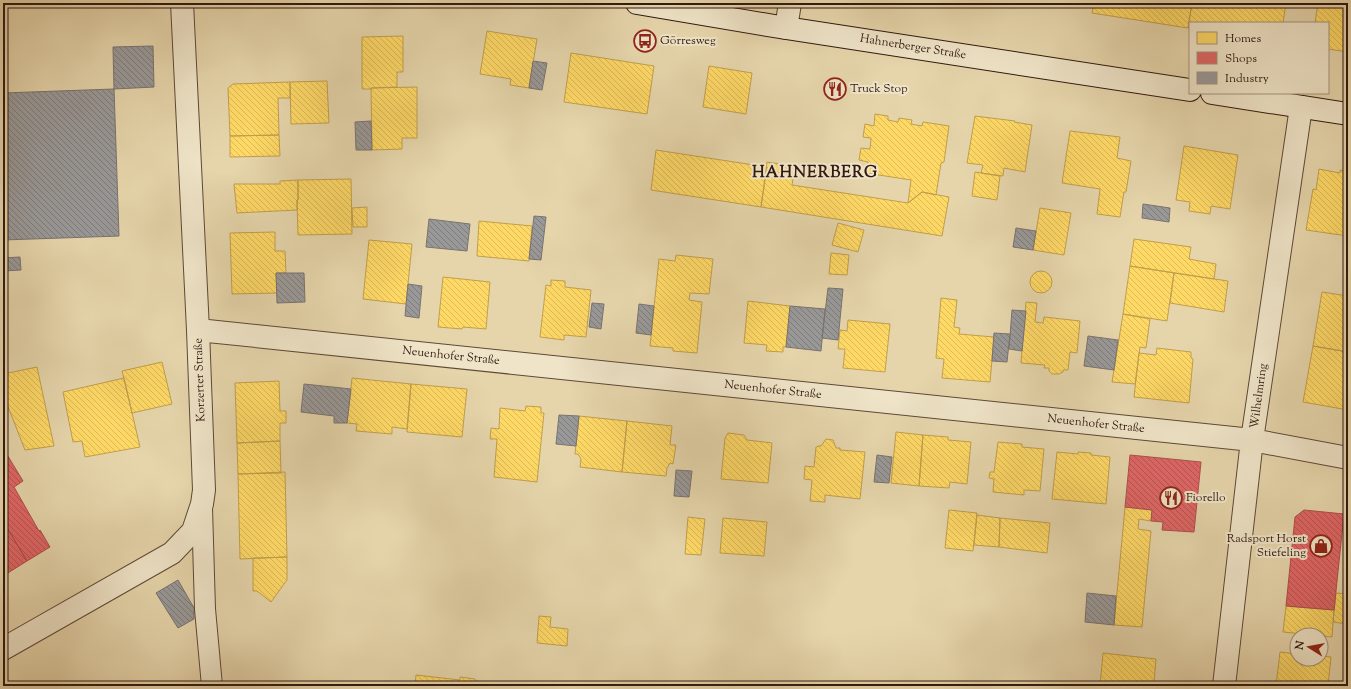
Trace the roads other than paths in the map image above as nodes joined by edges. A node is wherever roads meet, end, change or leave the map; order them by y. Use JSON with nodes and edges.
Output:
{"nodes":[{"id":1,"x":182,"y":3,"type":"edge"},
{"id":2,"x":637,"y":3,"type":"edge"},
{"id":3,"x":790,"y":3,"type":"edge"},
{"id":4,"x":786,"y":28,"type":"junction"},
{"id":5,"x":1189,"y":90,"type":"edge"},
{"id":6,"x":1218,"y":94,"type":"edge"},
{"id":7,"x":1301,"y":107,"type":"junction"},
{"id":8,"x":1348,"y":114,"type":"edge"},
{"id":9,"x":198,"y":330,"type":"junction"},
{"id":10,"x":1252,"y":440,"type":"junction"},
{"id":11,"x":1348,"y":458,"type":"edge"},
{"id":12,"x":202,"y":504,"type":"junction"},
{"id":13,"x":3,"y":649,"type":"edge"},
{"id":14,"x":212,"y":686,"type":"edge"},
{"id":15,"x":1224,"y":686,"type":"edge"}],
"edges":[{"from":1,"to":9,"type":"street","name":"Korzerter Straße"},
{"from":2,"to":4,"type":"street","name":"Hahnerberger Straße"},
{"from":3,"to":4,"type":"street"},
{"from":4,"to":5,"type":"street","name":"Hahnerberger Straße"},
{"from":6,"to":7,"type":"street"},
{"from":7,"to":8,"type":"street"},
{"from":7,"to":10,"type":"street","name":"Wilhelmring"},
{"from":9,"to":10,"type":"street","name":"Neuenhofer Straße"},
{"from":9,"to":12,"type":"street","name":"Korzerter Straße"},
{"from":10,"to":11,"type":"street","name":"Neuenhofer Straße"},
{"from":10,"to":15,"type":"street","name":"Wilhelmring"},
{"from":12,"to":13,"type":"street","name":"Korzerter Straße"},
{"from":12,"to":14,"type":"lane"}]}
